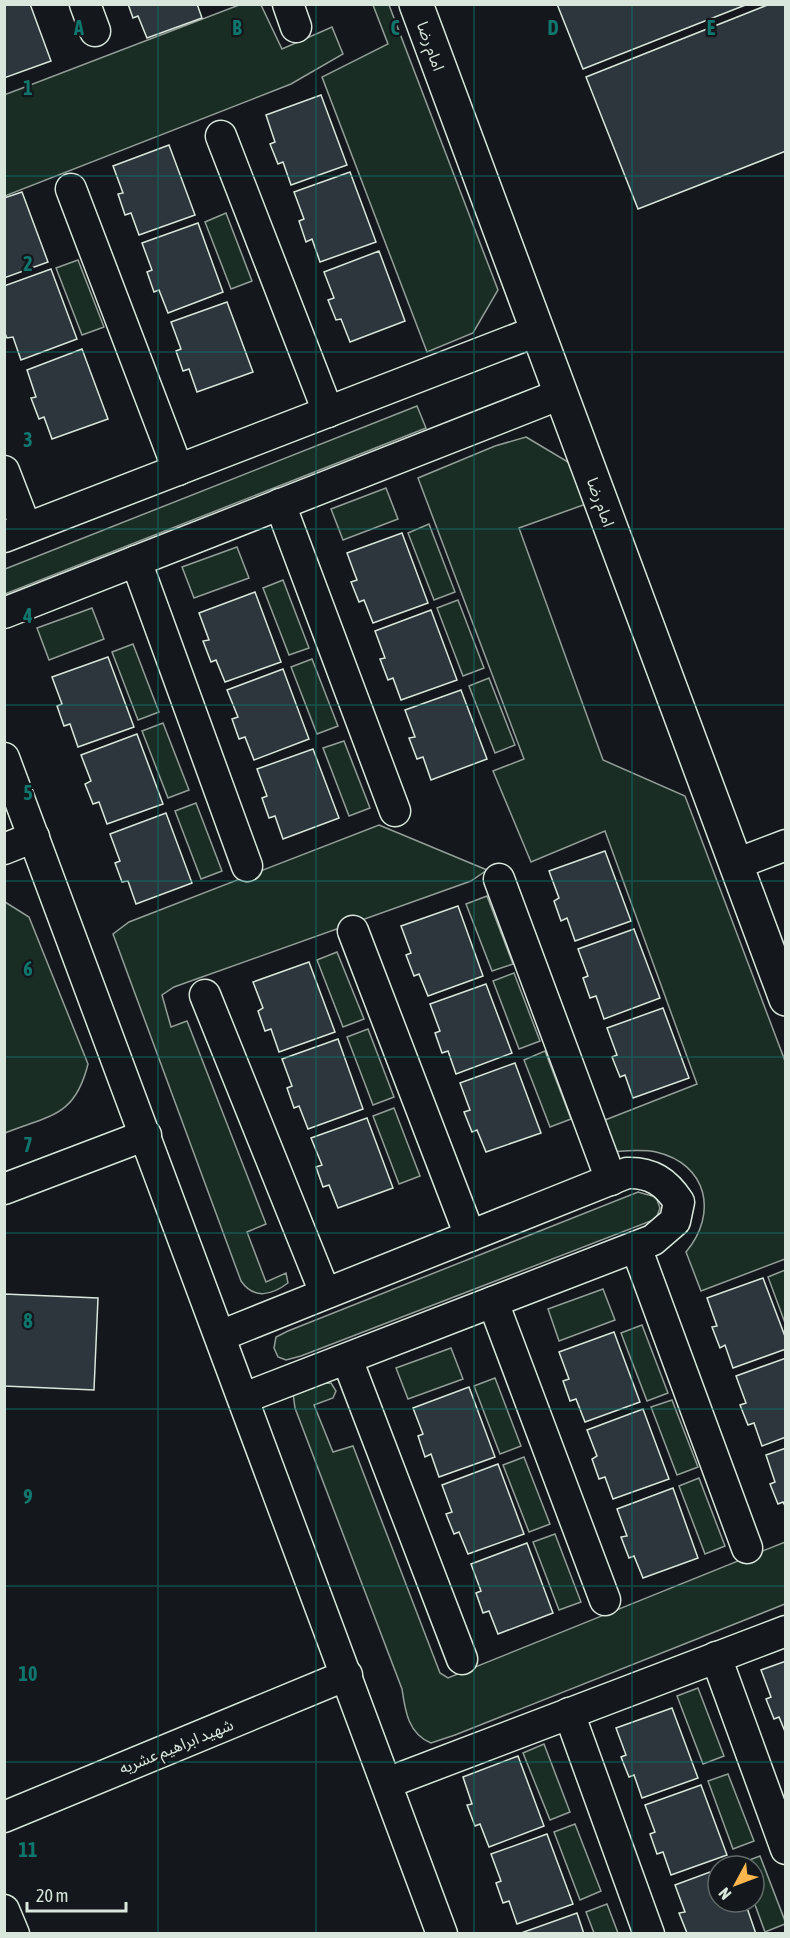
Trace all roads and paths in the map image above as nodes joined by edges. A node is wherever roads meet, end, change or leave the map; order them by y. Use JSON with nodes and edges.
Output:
{"nodes":[{"id":1,"x":416,"y":4,"type":"edge"},
{"id":2,"x":221,"y":136,"type":"dead end"},
{"id":3,"x":71,"y":189,"type":"dead end"},
{"id":4,"x":537,"y":332,"type":"junction"},
{"id":5,"x":561,"y":394,"type":"junction"},
{"id":6,"x":328,"y":412,"type":"junction"},
{"id":7,"x":177,"y":470,"type":"junction"},
{"id":8,"x":4,"y":471,"type":"edge"},
{"id":9,"x":280,"y":504,"type":"junction"},
{"id":10,"x":15,"y":533,"type":"edge"},
{"id":11,"x":136,"y":561,"type":"junction"},
{"id":12,"x":4,"y":613,"type":"edge"},
{"id":13,"x":4,"y":758,"type":"edge"},
{"id":14,"x":395,"y":811,"type":"dead end"},
{"id":15,"x":34,"y":837,"type":"junction"},
{"id":16,"x":786,"y":845,"type":"edge"},
{"id":17,"x":4,"y":849,"type":"edge"},
{"id":18,"x":736,"y":864,"type":"junction"},
{"id":19,"x":247,"y":866,"type":"dead end"},
{"id":20,"x":499,"y":879,"type":"dead end"},
{"id":21,"x":353,"y":931,"type":"dead end"},
{"id":22,"x":205,"y":995,"type":"dead end"},
{"id":23,"x":786,"y":999,"type":"edge"},
{"id":24,"x":146,"y":1135,"type":"junction"},
{"id":25,"x":610,"y":1180,"type":"junction"},
{"id":26,"x":4,"y":1189,"type":"edge"},
{"id":27,"x":470,"y":1236,"type":"junction"},
{"id":28,"x":636,"y":1246,"type":"junction"},
{"id":29,"x":326,"y":1293,"type":"junction"},
{"id":30,"x":493,"y":1302,"type":"junction"},
{"id":31,"x":220,"y":1336,"type":"junction"},
{"id":32,"x":347,"y":1359,"type":"junction"},
{"id":33,"x":244,"y":1398,"type":"junction"},
{"id":34,"x":747,"y":1548,"type":"dead end"},
{"id":35,"x":605,"y":1600,"type":"dead end"},
{"id":36,"x":786,"y":1630,"type":"edge"},
{"id":37,"x":716,"y":1657,"type":"junction"},
{"id":38,"x":462,"y":1659,"type":"dead end"},
{"id":39,"x":347,"y":1675,"type":"junction"},
{"id":40,"x":569,"y":1713,"type":"junction"},
{"id":41,"x":387,"y":1783,"type":"junction"},
{"id":42,"x":4,"y":1817,"type":"edge"},
{"id":43,"x":786,"y":1849,"type":"edge"},
{"id":44,"x":4,"y":1910,"type":"edge"},
{"id":45,"x":14,"y":1934,"type":"edge"},
{"id":46,"x":442,"y":1934,"type":"edge"},
{"id":47,"x":649,"y":1934,"type":"edge"}],
"edges":[{"from":1,"to":4,"type":"main road","name":"امام رضا"},
{"from":2,"to":6,"type":"street"},
{"from":3,"to":7,"type":"street"},
{"from":4,"to":5,"type":"main road","name":"امام رضا"},
{"from":4,"to":6,"type":"street"},
{"from":5,"to":9,"type":"street"},
{"from":5,"to":18,"type":"main road","name":"امام رضا"},
{"from":6,"to":7,"type":"street"},
{"from":7,"to":10,"type":"street"},
{"from":8,"to":10,"type":"street"},
{"from":9,"to":11,"type":"street"},
{"from":9,"to":14,"type":"street"},
{"from":11,"to":12,"type":"street"},
{"from":11,"to":19,"type":"street"},
{"from":13,"to":15,"type":"street"},
{"from":15,"to":17,"type":"street"},
{"from":15,"to":24,"type":"street"},
{"from":16,"to":18,"type":"street"},
{"from":18,"to":23,"type":"main road","name":"امام رضا"},
{"from":20,"to":25,"type":"street"},
{"from":21,"to":27,"type":"street"},
{"from":22,"to":29,"type":"street"},
{"from":24,"to":26,"type":"street"},
{"from":24,"to":31,"type":"street"},
{"from":25,"to":27,"type":"street"},
{"from":25,"to":28,"type":"street"},
{"from":27,"to":29,"type":"street"},
{"from":28,"to":30,"type":"street"},
{"from":28,"to":34,"type":"street"},
{"from":29,"to":31,"type":"street"},
{"from":30,"to":32,"type":"street"},
{"from":30,"to":35,"type":"street"},
{"from":31,"to":33,"type":"street"},
{"from":32,"to":33,"type":"street"},
{"from":32,"to":38,"type":"street"},
{"from":33,"to":39,"type":"street"},
{"from":36,"to":37,"type":"street"},
{"from":37,"to":40,"type":"street"},
{"from":37,"to":43,"type":"street"},
{"from":39,"to":41,"type":"street"},
{"from":39,"to":42,"type":"street","name":"شهید ابراهیم عشریه"},
{"from":40,"to":41,"type":"street"},
{"from":40,"to":47,"type":"street"},
{"from":41,"to":46,"type":"street"},
{"from":44,"to":45,"type":"street"}]}
